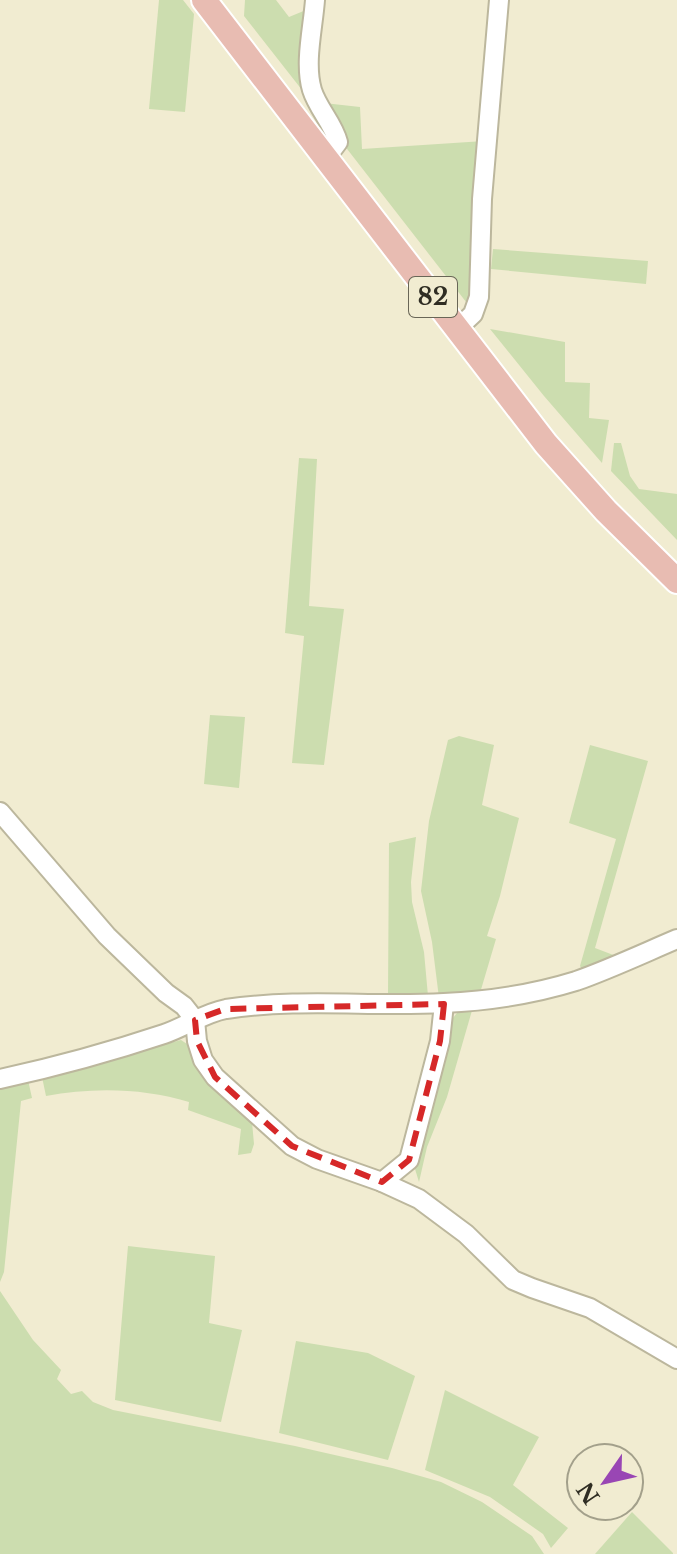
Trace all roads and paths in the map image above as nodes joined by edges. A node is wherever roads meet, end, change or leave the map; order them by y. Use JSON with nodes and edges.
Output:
{"nodes":[{"id":1,"x":204,"y":0,"type":"edge"},
{"id":2,"x":315,"y":0,"type":"edge"},
{"id":3,"x":499,"y":0,"type":"edge"},
{"id":4,"x":326,"y":158,"type":"junction"},
{"id":5,"x":457,"y":329,"type":"junction"},
{"id":6,"x":677,"y":581,"type":"edge"},
{"id":7,"x":0,"y":812,"type":"edge"},
{"id":8,"x":677,"y":939,"type":"edge"},
{"id":9,"x":444,"y":1004,"type":"junction"},
{"id":10,"x":195,"y":1020,"type":"junction"},
{"id":11,"x":0,"y":1079,"type":"edge"},
{"id":12,"x":409,"y":1160,"type":"junction"},
{"id":13,"x":382,"y":1182,"type":"junction"},
{"id":14,"x":419,"y":1199,"type":"junction"},
{"id":15,"x":677,"y":1359,"type":"edge"}],
"edges":[{"from":1,"to":4,"type":"main road","number":"82"},
{"from":2,"to":4,"type":"street"},
{"from":3,"to":5,"type":"street"},
{"from":4,"to":5,"type":"main road","number":"82"},
{"from":5,"to":6,"type":"main road","number":"82"},
{"from":7,"to":10,"type":"street"},
{"from":8,"to":9,"type":"street"},
{"from":9,"to":10,"type":"street"},
{"from":9,"to":12,"type":"street"},
{"from":10,"to":11,"type":"street"},
{"from":10,"to":13,"type":"street"},
{"from":12,"to":13,"type":"street"},
{"from":12,"to":14,"type":"street"},
{"from":13,"to":14,"type":"street"},
{"from":14,"to":15,"type":"street"}]}
